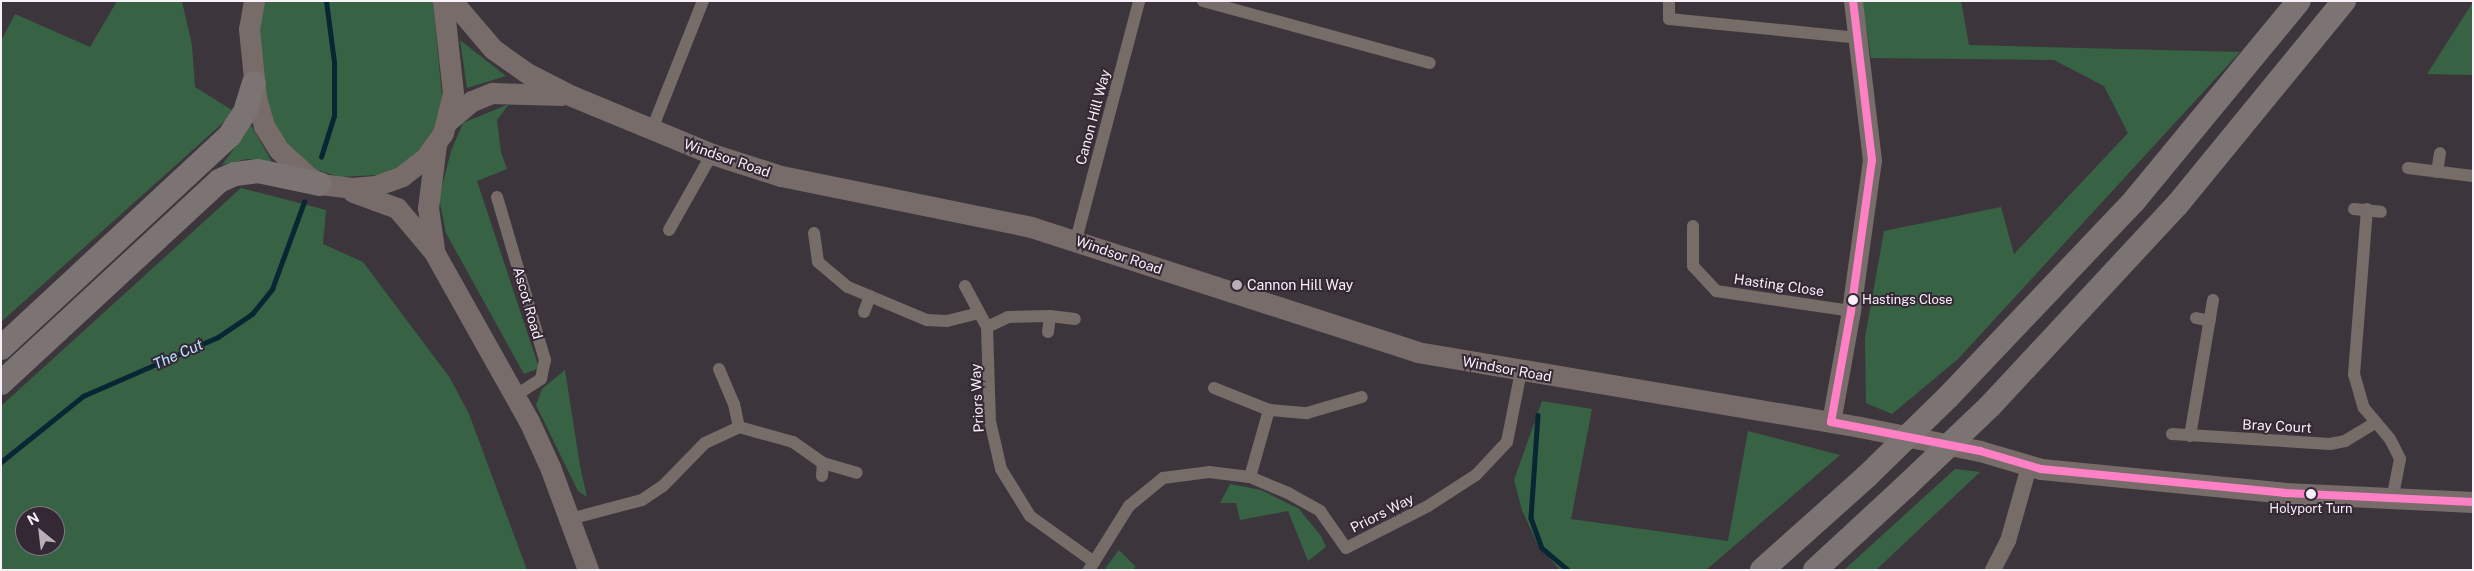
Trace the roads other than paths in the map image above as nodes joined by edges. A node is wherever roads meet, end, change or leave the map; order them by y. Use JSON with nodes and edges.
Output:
{"nodes":[{"id":1,"x":246,"y":1,"type":"edge"},
{"id":2,"x":254,"y":1,"type":"edge"},
{"id":3,"x":444,"y":1,"type":"edge"},
{"id":4,"x":452,"y":1,"type":"edge"},
{"id":5,"x":703,"y":1,"type":"edge"},
{"id":6,"x":1139,"y":1,"type":"edge"},
{"id":7,"x":1204,"y":1,"type":"edge"},
{"id":8,"x":1669,"y":1,"type":"edge"},
{"id":9,"x":1853,"y":1,"type":"edge"},
{"id":10,"x":2299,"y":1,"type":"edge"},
{"id":11,"x":2344,"y":1,"type":"edge"},
{"id":12,"x":249,"y":29,"type":"junction"},
{"id":13,"x":1858,"y":38,"type":"junction"},
{"id":14,"x":1430,"y":63,"type":"dead end"},
{"id":15,"x":254,"y":83,"type":"junction"},
{"id":16,"x":572,"y":96,"type":"junction"},
{"id":17,"x":448,"y":121,"type":"junction"},
{"id":18,"x":652,"y":129,"type":"junction"},
{"id":19,"x":436,"y":145,"type":"junction"},
{"id":20,"x":2440,"y":153,"type":"dead end"},
{"id":21,"x":712,"y":154,"type":"junction"},
{"id":22,"x":2408,"y":168,"type":"dead end"},
{"id":23,"x":2437,"y":172,"type":"junction"},
{"id":24,"x":2473,"y":176,"type":"edge"},
{"id":25,"x":323,"y":184,"type":"junction"},
{"id":26,"x":497,"y":197,"type":"dead end"},
{"id":27,"x":2381,"y":212,"type":"dead end"},
{"id":28,"x":1693,"y":226,"type":"dead end"},
{"id":29,"x":669,"y":230,"type":"dead end"},
{"id":30,"x":814,"y":233,"type":"dead end"},
{"id":31,"x":1076,"y":240,"type":"junction"},
{"id":32,"x":434,"y":252,"type":"junction"},
{"id":33,"x":965,"y":286,"type":"dead end"},
{"id":34,"x":870,"y":296,"type":"junction"},
{"id":35,"x":2213,"y":300,"type":"dead end"},
{"id":36,"x":1851,"y":311,"type":"junction"},
{"id":37,"x":864,"y":312,"type":"dead end"},
{"id":38,"x":979,"y":313,"type":"junction"},
{"id":39,"x":1050,"y":316,"type":"junction"},
{"id":40,"x":2196,"y":318,"type":"dead end"},
{"id":41,"x":1075,"y":319,"type":"dead end"},
{"id":42,"x":2210,"y":321,"type":"junction"},
{"id":43,"x":987,"y":327,"type":"junction"},
{"id":44,"x":1048,"y":332,"type":"dead end"},
{"id":45,"x":1,"y":348,"type":"edge"},
{"id":46,"x":719,"y":369,"type":"dead end"},
{"id":47,"x":1521,"y":371,"type":"junction"},
{"id":48,"x":1,"y":382,"type":"edge"},
{"id":49,"x":1214,"y":388,"type":"dead end"},
{"id":50,"x":516,"y":395,"type":"junction"},
{"id":51,"x":1362,"y":397,"type":"dead end"},
{"id":52,"x":1269,"y":410,"type":"junction"},
{"id":53,"x":1831,"y":422,"type":"junction"},
{"id":54,"x":2375,"y":423,"type":"junction"},
{"id":55,"x":739,"y":427,"type":"junction"},
{"id":56,"x":2172,"y":434,"type":"dead end"},
{"id":57,"x":2190,"y":436,"type":"junction"},
{"id":58,"x":823,"y":463,"type":"junction"},
{"id":59,"x":2029,"y":467,"type":"junction"},
{"id":60,"x":858,"y":473,"type":"dead end"},
{"id":61,"x":822,"y":476,"type":"dead end"},
{"id":62,"x":1250,"y":476,"type":"junction"},
{"id":63,"x":2392,"y":500,"type":"junction"},
{"id":64,"x":2473,"y":502,"type":"edge"},
{"id":65,"x":570,"y":518,"type":"junction"},
{"id":66,"x":1092,"y":566,"type":"edge"},
{"id":67,"x":588,"y":570,"type":"edge"},
{"id":68,"x":1762,"y":570,"type":"edge"},
{"id":69,"x":1815,"y":570,"type":"edge"},
{"id":70,"x":1993,"y":570,"type":"edge"}],
"edges":[{"from":1,"to":12,"type":"main road"},
{"from":2,"to":12,"type":"main road"},
{"from":3,"to":17,"type":"main road"},
{"from":4,"to":16,"type":"main road","name":"Windsor Road"},
{"from":5,"to":18,"type":"street"},
{"from":6,"to":31,"type":"street","name":"Canon Hill Way"},
{"from":7,"to":14,"type":"street"},
{"from":8,"to":13,"type":"street"},
{"from":9,"to":13,"type":"main road"},
{"from":10,"to":68,"type":"highway","bridge":true},
{"from":11,"to":69,"type":"highway","bridge":true},
{"from":12,"to":15,"type":"main road"},
{"from":13,"to":36,"type":"main road"},
{"from":15,"to":25,"type":"main road"},
{"from":15,"to":45,"type":"highway"},
{"from":16,"to":17,"type":"main road","name":"Windsor Road"},
{"from":16,"to":18,"type":"main road","name":"Windsor Road"},
{"from":17,"to":19,"type":"main road"},
{"from":18,"to":21,"type":"main road","name":"Windsor Road"},
{"from":19,"to":25,"type":"main road"},
{"from":19,"to":32,"type":"main road"},
{"from":20,"to":23,"type":"street"},
{"from":21,"to":29,"type":"street"},
{"from":21,"to":31,"type":"main road","name":"Windsor Road"},
{"from":22,"to":23,"type":"street"},
{"from":23,"to":24,"type":"street"},
{"from":25,"to":32,"type":"main road"},
{"from":25,"to":48,"type":"highway"},
{"from":26,"to":50,"type":"street","name":"Ascot Road"},
{"from":27,"to":54,"type":"street"},
{"from":28,"to":36,"type":"street","name":"Hasting Close"},
{"from":30,"to":34,"type":"street"},
{"from":31,"to":47,"type":"main road","name":"Windsor Road"},
{"from":32,"to":50,"type":"main road"},
{"from":33,"to":38,"type":"street","name":"Priors Way"},
{"from":34,"to":37,"type":"street"},
{"from":34,"to":38,"type":"street"},
{"from":35,"to":42,"type":"street"},
{"from":36,"to":53,"type":"main road"},
{"from":38,"to":43,"type":"street","name":"Priors Way"},
{"from":39,"to":41,"type":"street"},
{"from":39,"to":43,"type":"street"},
{"from":39,"to":44,"type":"street"},
{"from":40,"to":42,"type":"street"},
{"from":42,"to":57,"type":"street"},
{"from":43,"to":66,"type":"street","name":"Priors Way"},
{"from":46,"to":55,"type":"street"},
{"from":47,"to":53,"type":"main road","name":"Windsor Road"},
{"from":47,"to":62,"type":"street","name":"Priors Way"},
{"from":49,"to":52,"type":"street"},
{"from":50,"to":65,"type":"main road"},
{"from":51,"to":52,"type":"street"},
{"from":52,"to":62,"type":"street"},
{"from":53,"to":59,"type":"main road","name":"Windsor Road"},
{"from":54,"to":57,"type":"street","name":"Bray Court"},
{"from":54,"to":63,"type":"street"},
{"from":55,"to":58,"type":"street"},
{"from":55,"to":65,"type":"street"},
{"from":56,"to":57,"type":"street","name":"Bray Court"},
{"from":58,"to":60,"type":"street"},
{"from":58,"to":61,"type":"street"},
{"from":59,"to":63,"type":"main road","name":"Windsor Road"},
{"from":59,"to":70,"type":"street"},
{"from":62,"to":66,"type":"street","name":"Priors Way"},
{"from":63,"to":64,"type":"main road","name":"Windsor Road"},
{"from":65,"to":67,"type":"main road"}]}
